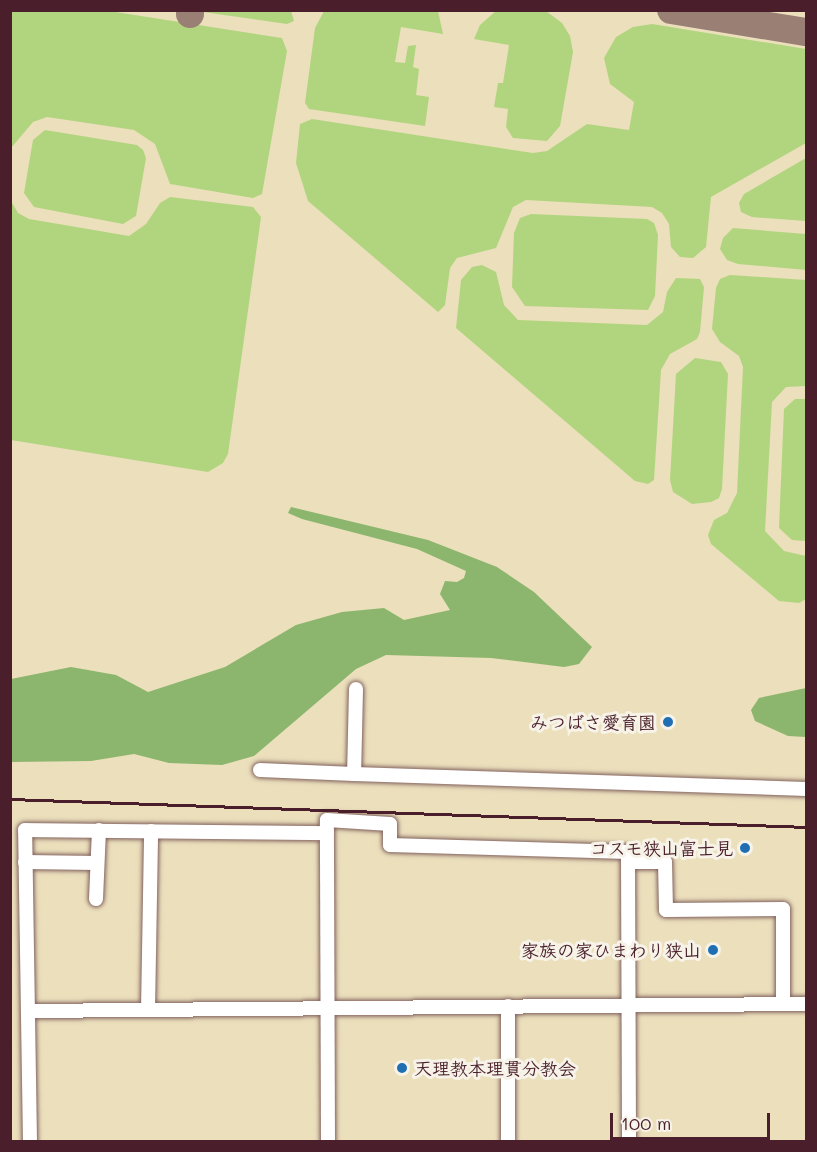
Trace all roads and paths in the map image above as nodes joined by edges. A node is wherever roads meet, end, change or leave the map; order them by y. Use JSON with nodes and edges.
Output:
{"nodes":[{"id":1,"x":356,"y":689,"type":"dead end"},
{"id":2,"x":260,"y":770,"type":"dead end"},
{"id":3,"x":354,"y":774,"type":"junction"},
{"id":4,"x":807,"y":789,"type":"edge"},
{"id":5,"x":99,"y":830,"type":"junction"},
{"id":6,"x":151,"y":831,"type":"junction"},
{"id":7,"x":327,"y":833,"type":"junction"},
{"id":8,"x":25,"y":862,"type":"junction"},
{"id":9,"x":97,"y":862,"type":"junction"},
{"id":10,"x":628,"y":862,"type":"junction"},
{"id":11,"x":96,"y":899,"type":"dead end"},
{"id":12,"x":783,"y":1004,"type":"junction"},
{"id":13,"x":807,"y":1004,"type":"edge"},
{"id":14,"x":628,"y":1005,"type":"junction"},
{"id":15,"x":508,"y":1006,"type":"junction"},
{"id":16,"x":328,"y":1008,"type":"junction"},
{"id":17,"x":147,"y":1010,"type":"junction"},
{"id":18,"x":28,"y":1011,"type":"junction"},
{"id":19,"x":30,"y":1142,"type":"edge"},
{"id":20,"x":328,"y":1142,"type":"edge"},
{"id":21,"x":508,"y":1142,"type":"edge"},
{"id":22,"x":629,"y":1142,"type":"edge"}],
"edges":[{"from":1,"to":3,"type":"street"},
{"from":2,"to":3,"type":"street"},
{"from":3,"to":4,"type":"street"},
{"from":5,"to":6,"type":"street"},
{"from":5,"to":8,"type":"street"},
{"from":5,"to":9,"type":"street"},
{"from":6,"to":7,"type":"street"},
{"from":6,"to":17,"type":"street"},
{"from":7,"to":10,"type":"street"},
{"from":7,"to":16,"type":"street"},
{"from":8,"to":9,"type":"street"},
{"from":8,"to":18,"type":"street"},
{"from":9,"to":11,"type":"street"},
{"from":10,"to":12,"type":"street"},
{"from":10,"to":14,"type":"street"},
{"from":12,"to":13,"type":"street"},
{"from":12,"to":14,"type":"street"},
{"from":14,"to":15,"type":"street"},
{"from":14,"to":22,"type":"street"},
{"from":15,"to":16,"type":"street"},
{"from":15,"to":21,"type":"street"},
{"from":16,"to":17,"type":"street"},
{"from":16,"to":20,"type":"street"},
{"from":17,"to":18,"type":"street"},
{"from":18,"to":19,"type":"street"}]}
